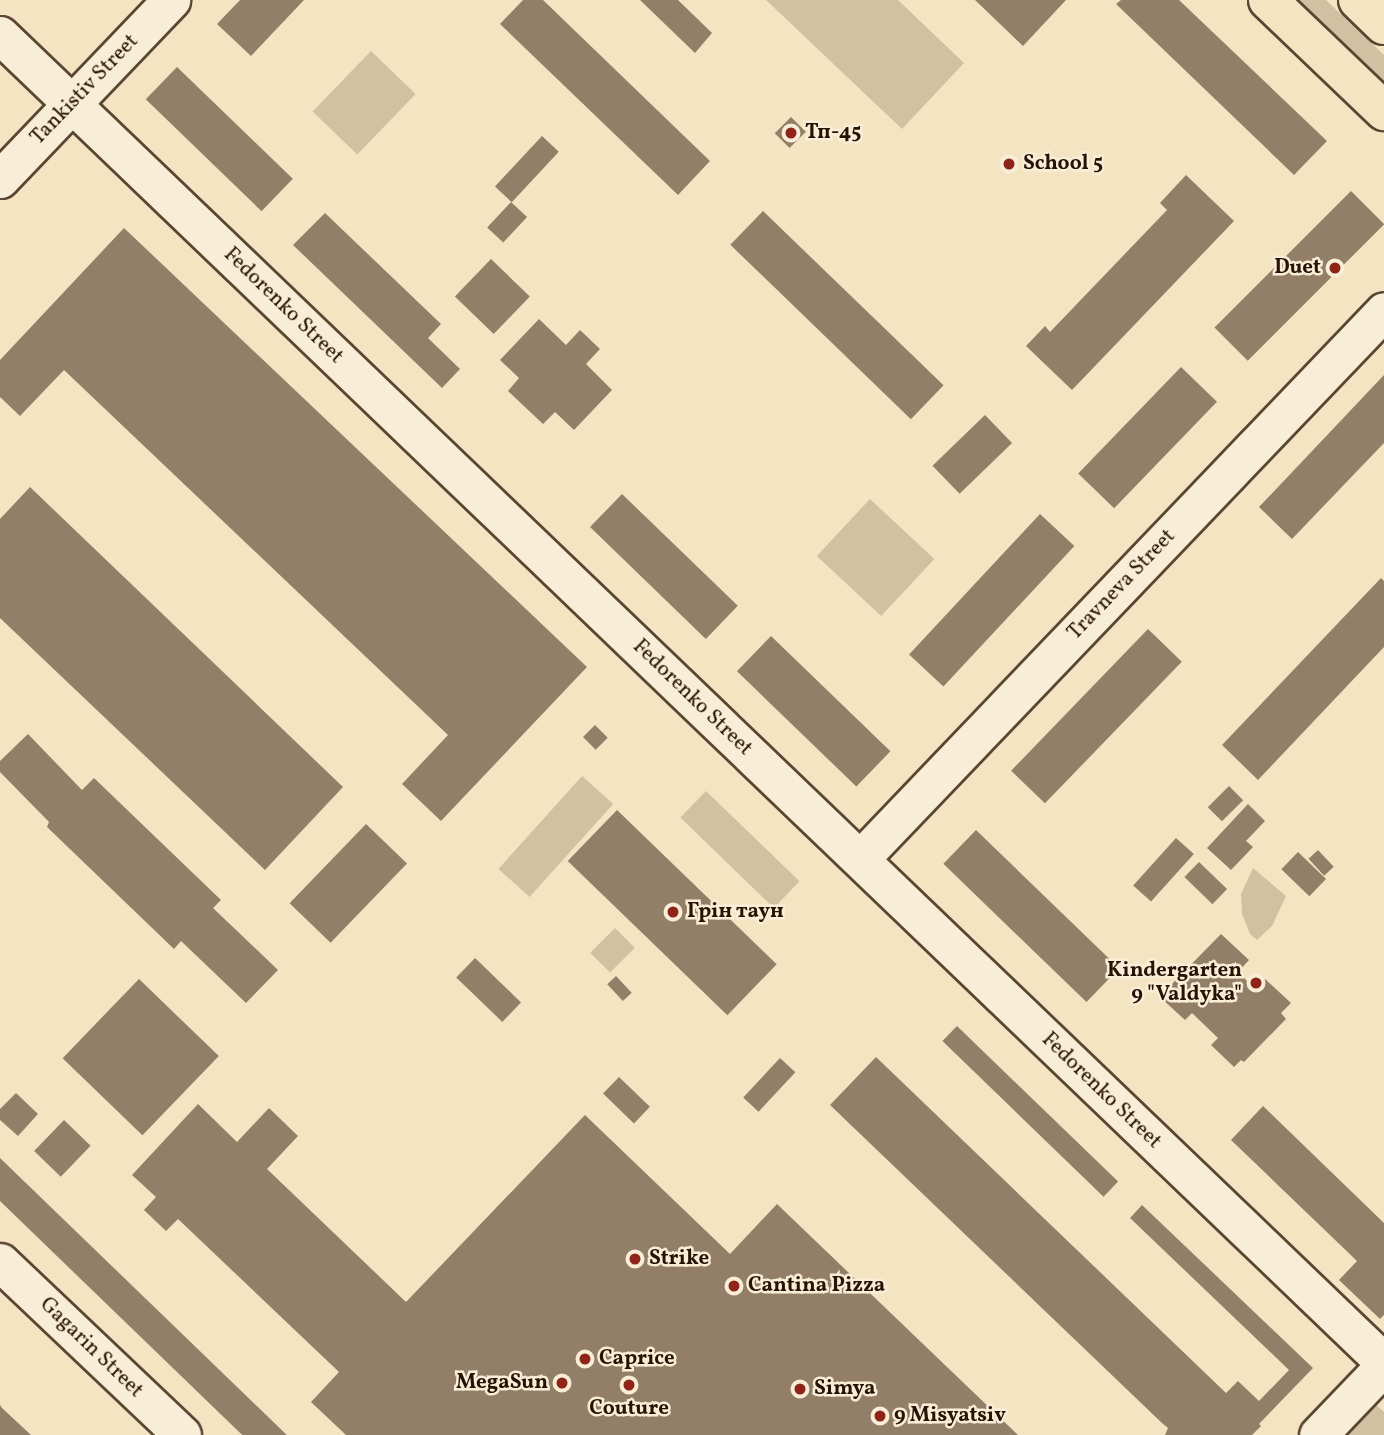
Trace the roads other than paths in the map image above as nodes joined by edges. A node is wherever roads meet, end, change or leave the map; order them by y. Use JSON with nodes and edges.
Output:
{"nodes":[{"id":1,"x":171,"y":0,"type":"edge"},
{"id":2,"x":1268,"y":0,"type":"edge"},
{"id":3,"x":1358,"y":0,"type":"edge"},
{"id":4,"x":1384,"y":25,"type":"edge"},
{"id":5,"x":0,"y":35,"type":"edge"},
{"id":6,"x":72,"y":104,"type":"junction"},
{"id":7,"x":1384,"y":111,"type":"edge"},
{"id":8,"x":0,"y":179,"type":"edge"},
{"id":9,"x":1384,"y":311,"type":"edge"},
{"id":10,"x":860,"y":859,"type":"junction"},
{"id":11,"x":0,"y":1262,"type":"edge"},
{"id":12,"x":1384,"y":1364,"type":"edge"},
{"id":13,"x":182,"y":1435,"type":"edge"},
{"id":14,"x":1318,"y":1435,"type":"edge"}],
"edges":[{"from":1,"to":6,"type":"street","name":"Tankistiv Street"},
{"from":2,"to":7,"type":"main road"},
{"from":3,"to":4,"type":"main road"},
{"from":5,"to":6,"type":"street","name":"Fedorenko Street"},
{"from":6,"to":8,"type":"street","name":"Tankistiv Street"},
{"from":6,"to":10,"type":"street","name":"Fedorenko Street"},
{"from":9,"to":10,"type":"street","name":"Travneva Street"},
{"from":10,"to":12,"type":"street","name":"Fedorenko Street"},
{"from":11,"to":13,"type":"street","name":"Gagarin Street"},
{"from":12,"to":14,"type":"street"}]}
